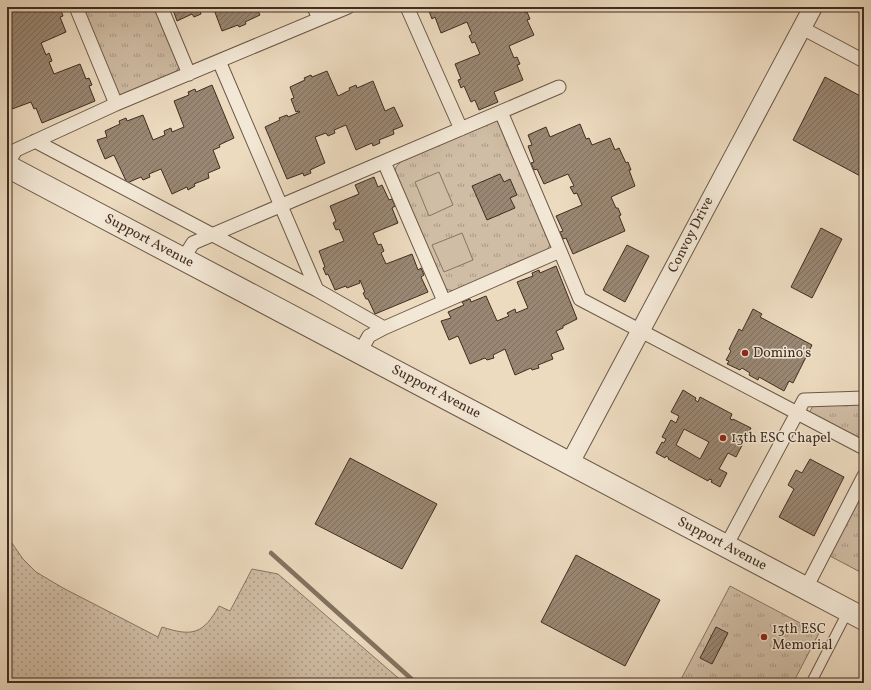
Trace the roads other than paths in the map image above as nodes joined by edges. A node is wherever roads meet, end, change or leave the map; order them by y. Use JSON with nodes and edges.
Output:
{"nodes":[{"id":1,"x":76,"y":7,"type":"edge"},
{"id":2,"x":161,"y":7,"type":"edge"},
{"id":3,"x":314,"y":7,"type":"edge"},
{"id":4,"x":348,"y":7,"type":"edge"},
{"id":5,"x":407,"y":7,"type":"edge"},
{"id":6,"x":813,"y":7,"type":"edge"},
{"id":7,"x":319,"y":20,"type":"junction"},
{"id":8,"x":802,"y":28,"type":"junction"},
{"id":9,"x":219,"y":61,"type":"junction"},
{"id":10,"x":864,"y":61,"type":"edge"},
{"id":11,"x":189,"y":74,"type":"junction"},
{"id":12,"x":559,"y":87,"type":"dead end"},
{"id":13,"x":116,"y":104,"type":"junction"},
{"id":14,"x":501,"y":112,"type":"junction"},
{"id":15,"x":461,"y":129,"type":"junction"},
{"id":16,"x":35,"y":141,"type":"junction"},
{"id":17,"x":384,"y":162,"type":"junction"},
{"id":18,"x":7,"y":165,"type":"edge"},
{"id":19,"x":281,"y":206,"type":"junction"},
{"id":20,"x":212,"y":235,"type":"junction"},
{"id":21,"x":560,"y":251,"type":"junction"},
{"id":22,"x":183,"y":259,"type":"junction"},
{"id":23,"x":317,"y":290,"type":"junction"},
{"id":24,"x":444,"y":301,"type":"junction"},
{"id":25,"x":384,"y":328,"type":"junction"},
{"id":26,"x":641,"y":330,"type":"junction"},
{"id":27,"x":360,"y":352,"type":"junction"},
{"id":28,"x":864,"y":398,"type":"edge"},
{"id":29,"x":797,"y":413,"type":"junction"},
{"id":30,"x":864,"y":448,"type":"edge"},
{"id":31,"x":570,"y":464,"type":"junction"},
{"id":32,"x":864,"y":476,"type":"edge"},
{"id":33,"x":726,"y":546,"type":"junction"},
{"id":34,"x":806,"y":588,"type":"junction"},
{"id":35,"x":856,"y":615,"type":"edge"},
{"id":36,"x":811,"y":683,"type":"edge"}],
"edges":[{"from":1,"to":13,"type":"street"},
{"from":2,"to":11,"type":"street"},
{"from":3,"to":7,"type":"street"},
{"from":4,"to":7,"type":"street"},
{"from":5,"to":15,"type":"street"},
{"from":6,"to":8,"type":"street","name":"Convoy Drive"},
{"from":7,"to":9,"type":"street"},
{"from":8,"to":10,"type":"street"},
{"from":8,"to":26,"type":"street","name":"Convoy Drive"},
{"from":9,"to":11,"type":"street"},
{"from":9,"to":19,"type":"street"},
{"from":11,"to":13,"type":"street"},
{"from":12,"to":14,"type":"street"},
{"from":13,"to":16,"type":"street"},
{"from":14,"to":15,"type":"street"},
{"from":14,"to":21,"type":"street"},
{"from":15,"to":17,"type":"street"},
{"from":16,"to":18,"type":"street"},
{"from":16,"to":20,"type":"street"},
{"from":17,"to":19,"type":"street"},
{"from":17,"to":24,"type":"street"},
{"from":18,"to":22,"type":"street","name":"Support Avenue"},
{"from":19,"to":20,"type":"street"},
{"from":19,"to":23,"type":"street"},
{"from":20,"to":22,"type":"street"},
{"from":20,"to":23,"type":"street"},
{"from":21,"to":24,"type":"street"},
{"from":21,"to":26,"type":"street"},
{"from":22,"to":27,"type":"street","name":"Support Avenue"},
{"from":23,"to":25,"type":"street"},
{"from":24,"to":25,"type":"street"},
{"from":25,"to":27,"type":"street"},
{"from":26,"to":29,"type":"street"},
{"from":26,"to":31,"type":"street","name":"Convoy Drive"},
{"from":27,"to":31,"type":"street","name":"Support Avenue"},
{"from":28,"to":29,"type":"street"},
{"from":29,"to":30,"type":"street"},
{"from":29,"to":33,"type":"street"},
{"from":31,"to":33,"type":"street","name":"Support Avenue"},
{"from":32,"to":34,"type":"street"},
{"from":33,"to":34,"type":"street","name":"Support Avenue"},
{"from":34,"to":35,"type":"street","name":"Support Avenue"},
{"from":35,"to":36,"type":"lane"}]}
